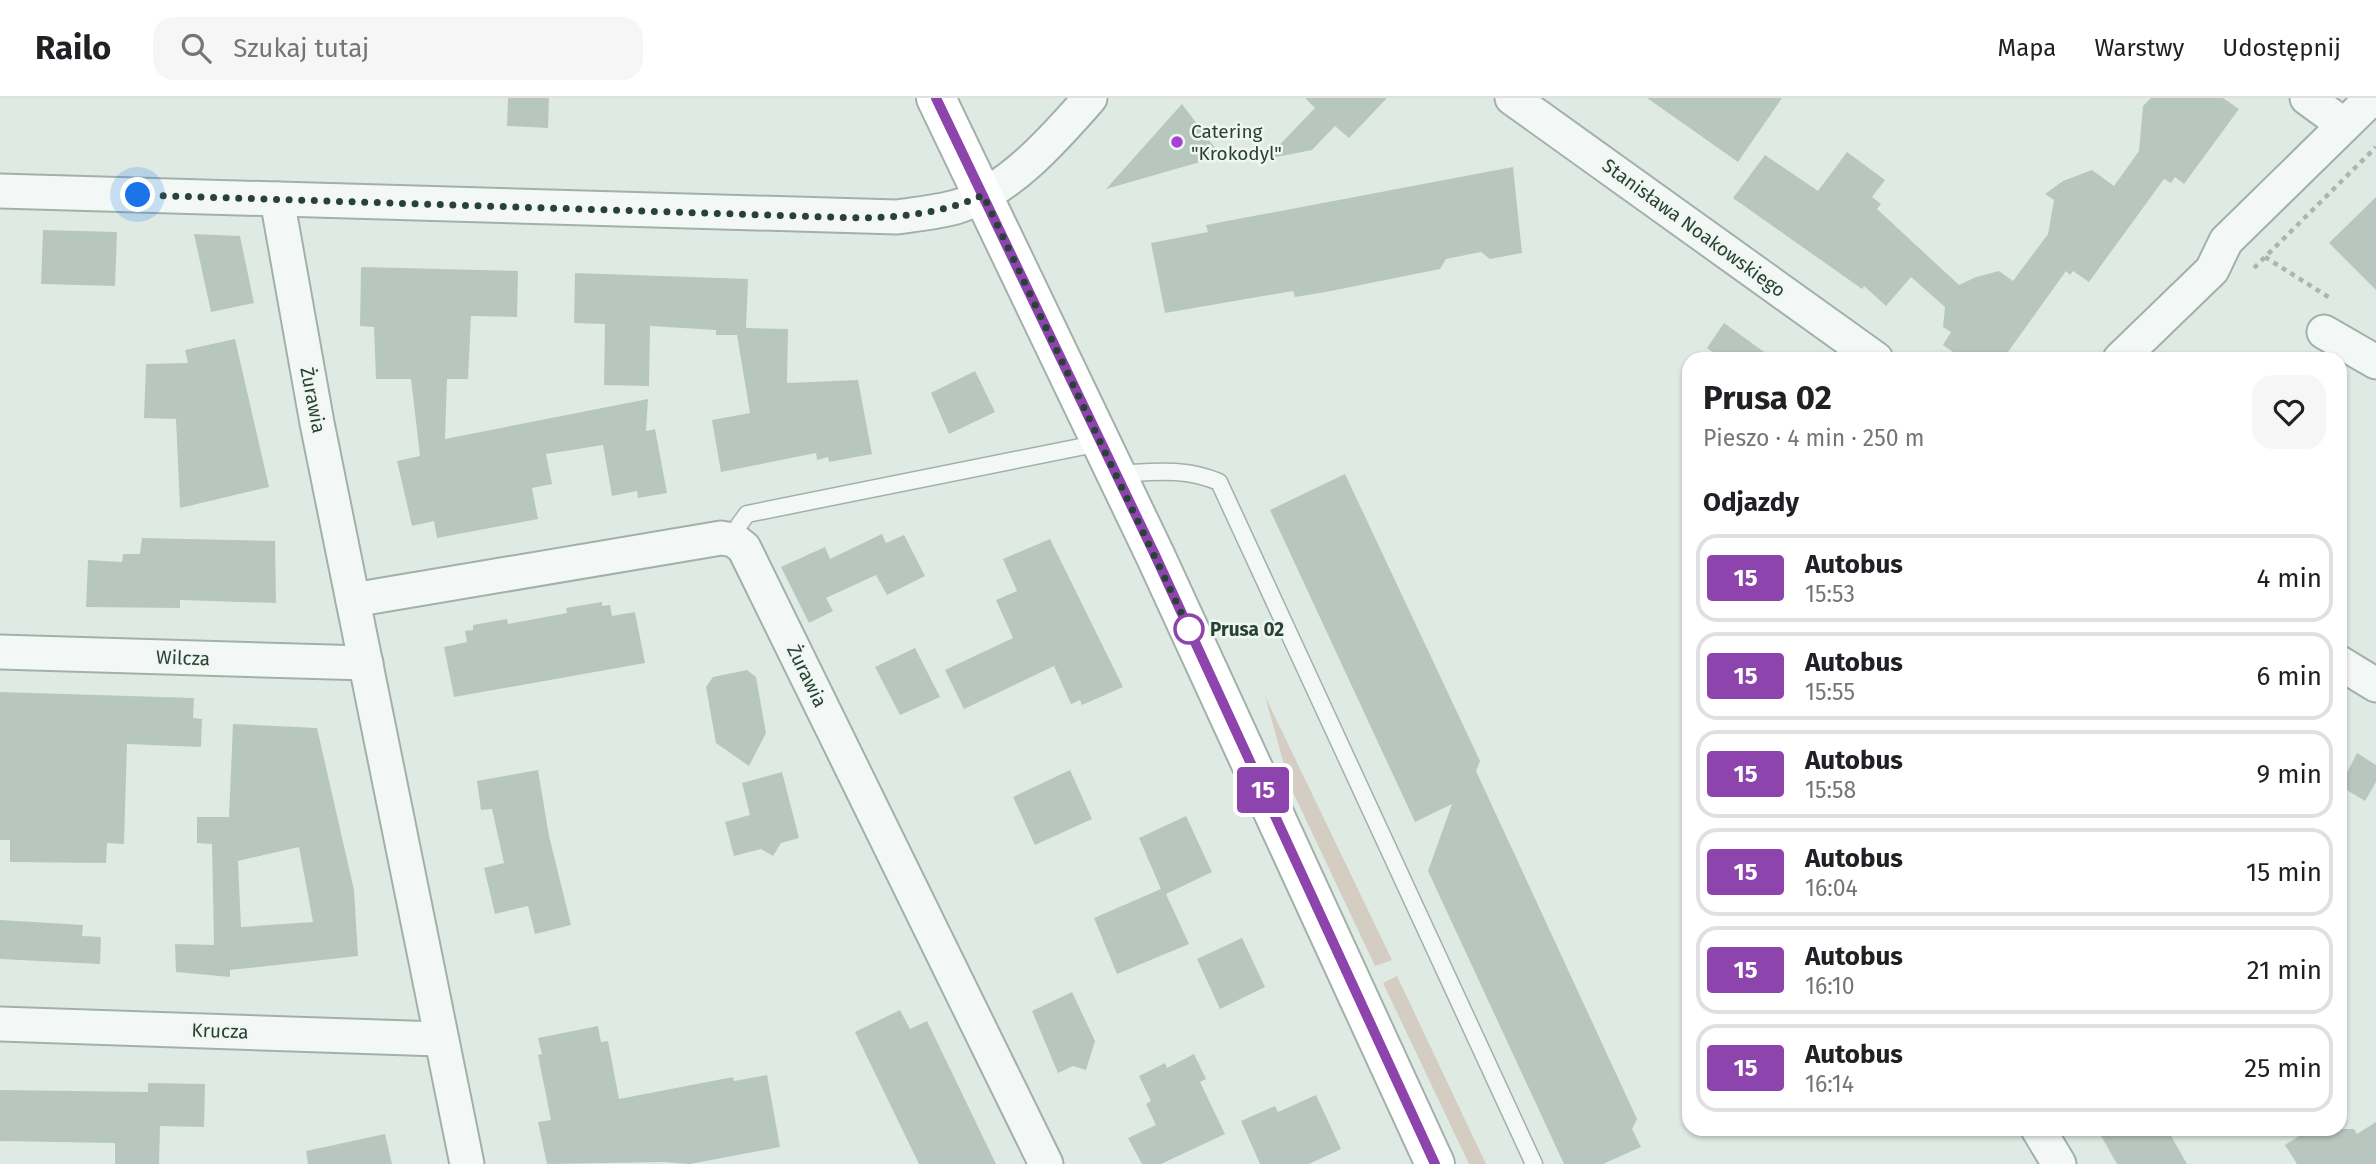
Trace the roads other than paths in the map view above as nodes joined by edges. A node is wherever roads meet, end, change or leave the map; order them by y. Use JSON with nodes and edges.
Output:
{"nodes":[{"id":1,"x":936,"y":98,"type":"edge"},
{"id":2,"x":1090,"y":98,"type":"edge"},
{"id":3,"x":1512,"y":98,"type":"edge"},
{"id":4,"x":2307,"y":98,"type":"edge"},
{"id":5,"x":2372,"y":98,"type":"edge"},
{"id":6,"x":2344,"y":125,"type":"junction"},
{"id":7,"x":0,"y":191,"type":"edge"},
{"id":8,"x":983,"y":195,"type":"junction"},
{"id":9,"x":277,"y":199,"type":"junction"},
{"id":10,"x":2324,"y":332,"type":"dead end"},
{"id":11,"x":1866,"y":352,"type":"edge"},
{"id":12,"x":2127,"y":352,"type":"edge"},
{"id":13,"x":2376,"y":362,"type":"edge"},
{"id":14,"x":1109,"y":458,"type":"junction"},
{"id":15,"x":734,"y":540,"type":"junction"},
{"id":16,"x":353,"y":600,"type":"junction"},
{"id":17,"x":0,"y":652,"type":"edge"},
{"id":18,"x":366,"y":663,"type":"junction"},
{"id":19,"x":2347,"y":667,"type":"edge"},
{"id":20,"x":2376,"y":685,"type":"edge"},
{"id":21,"x":0,"y":1024,"type":"edge"},
{"id":22,"x":439,"y":1039,"type":"junction"},
{"id":23,"x":2042,"y":1136,"type":"edge"},
{"id":24,"x":467,"y":1164,"type":"edge"},
{"id":25,"x":1046,"y":1164,"type":"edge"},
{"id":26,"x":1435,"y":1164,"type":"edge"},
{"id":27,"x":1534,"y":1164,"type":"edge"},
{"id":28,"x":2059,"y":1164,"type":"edge"}],
"edges":[{"from":1,"to":8,"type":"street"},
{"from":2,"to":8,"type":"street"},
{"from":3,"to":11,"type":"street","name":"Stanisława Noakowskiego"},
{"from":4,"to":6,"type":"street"},
{"from":5,"to":6,"type":"street"},
{"from":6,"to":12,"type":"street"},
{"from":7,"to":9,"type":"street"},
{"from":8,"to":9,"type":"street"},
{"from":8,"to":14,"type":"street"},
{"from":9,"to":16,"type":"street","name":"Żurawia"},
{"from":10,"to":13,"type":"street"},
{"from":14,"to":15,"type":"lane"},
{"from":14,"to":26,"type":"street"},
{"from":14,"to":27,"type":"lane"},
{"from":15,"to":16,"type":"street"},
{"from":15,"to":25,"type":"street","name":"Żurawia"},
{"from":16,"to":18,"type":"street","name":"Żurawia"},
{"from":17,"to":18,"type":"street","name":"Wilcza"},
{"from":18,"to":22,"type":"street","name":"Żurawia"},
{"from":19,"to":20,"type":"street"},
{"from":21,"to":22,"type":"street","name":"Krucza"},
{"from":22,"to":24,"type":"street","name":"Żurawia"},
{"from":23,"to":28,"type":"street"}]}
